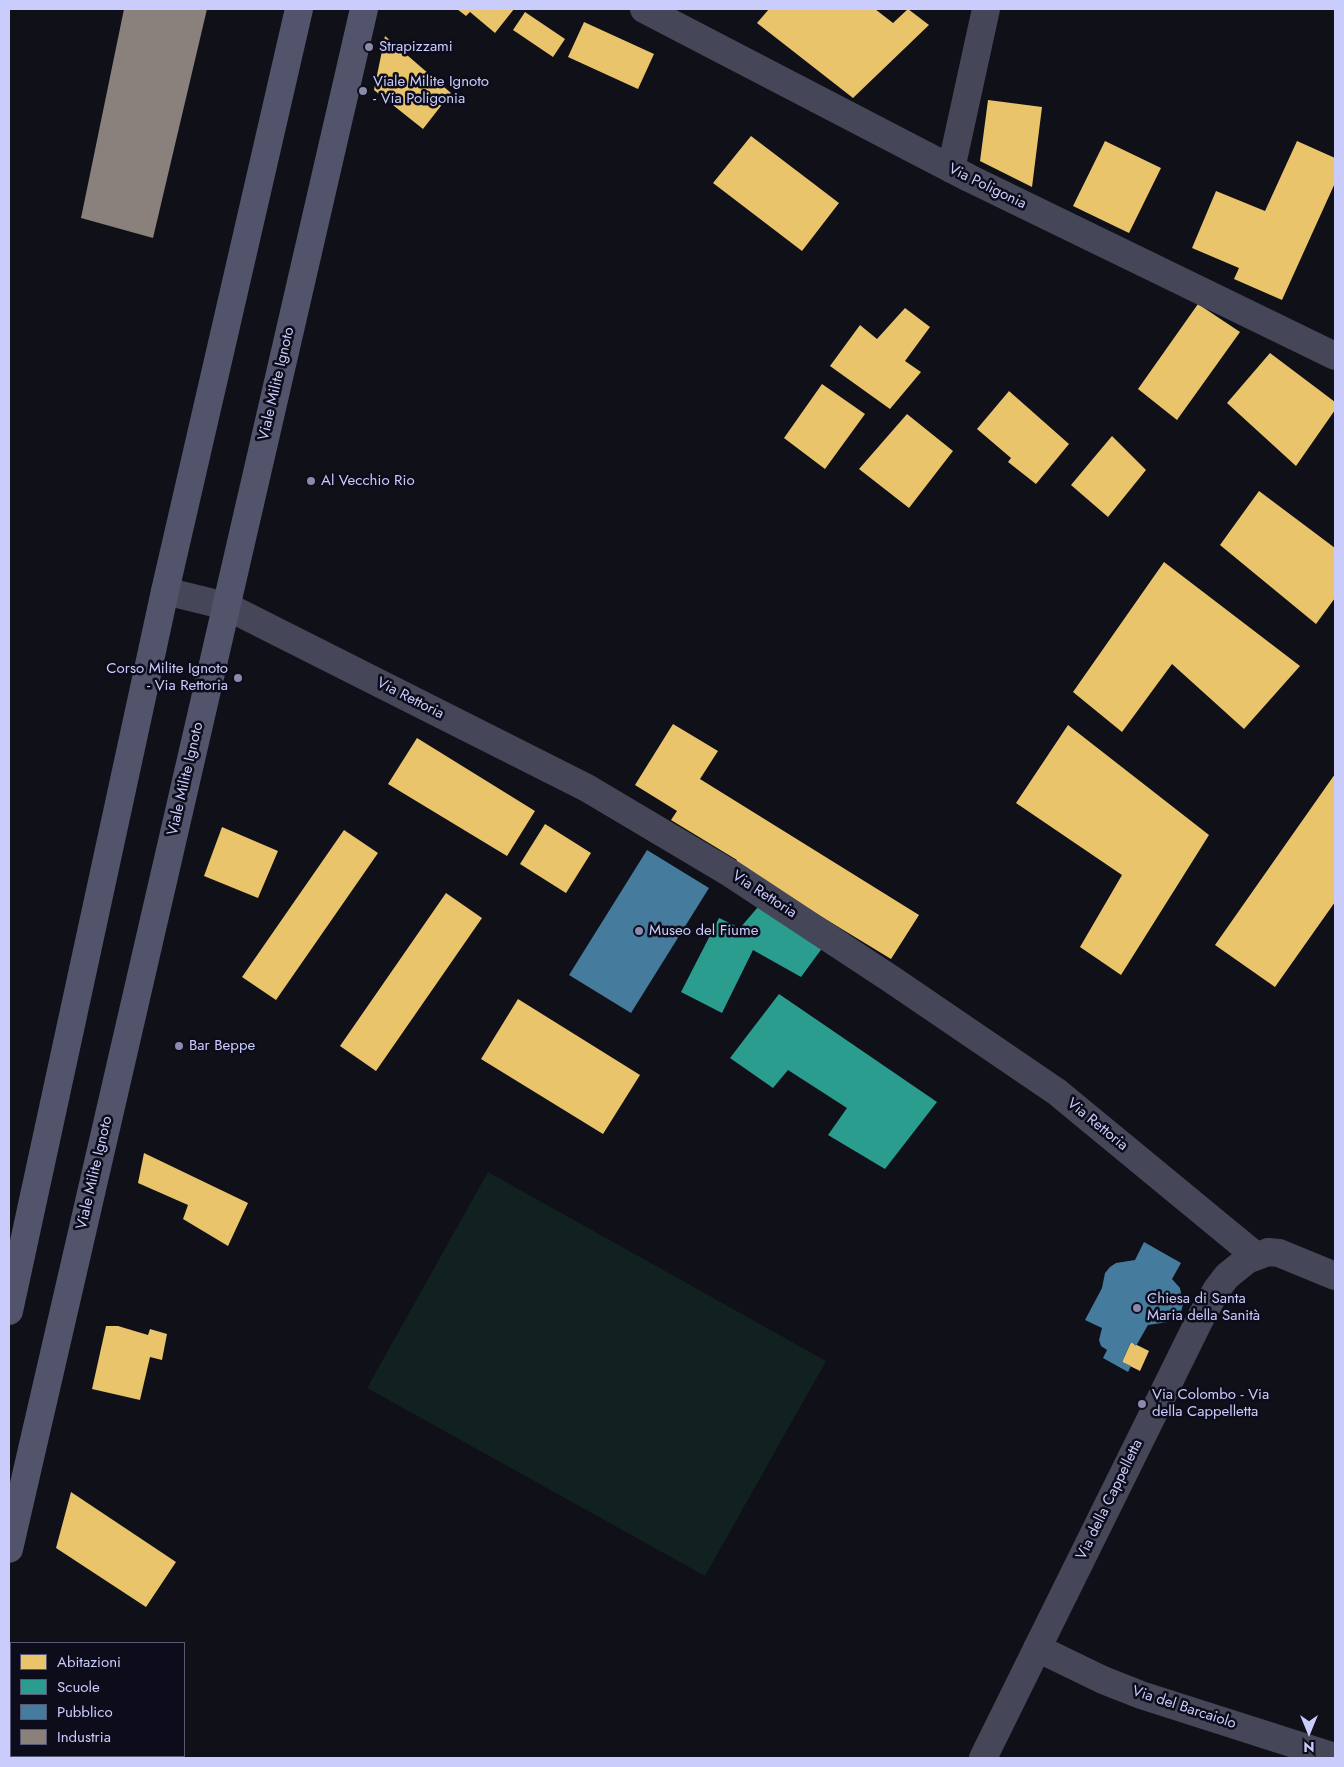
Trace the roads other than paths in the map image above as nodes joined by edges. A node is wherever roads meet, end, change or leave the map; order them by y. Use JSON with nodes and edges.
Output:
{"nodes":[{"id":1,"x":299,"y":9,"type":"edge"},
{"id":2,"x":364,"y":9,"type":"edge"},
{"id":3,"x":644,"y":9,"type":"edge"},
{"id":4,"x":986,"y":9,"type":"edge"},
{"id":5,"x":950,"y":169,"type":"junction"},
{"id":6,"x":1335,"y":356,"type":"edge"},
{"id":7,"x":165,"y":591,"type":"junction"},
{"id":8,"x":226,"y":606,"type":"junction"},
{"id":9,"x":1256,"y":1256,"type":"junction"},
{"id":10,"x":1335,"y":1276,"type":"edge"},
{"id":11,"x":9,"y":1311,"type":"edge"},
{"id":12,"x":9,"y":1549,"type":"edge"},
{"id":13,"x":1037,"y":1648,"type":"junction"},
{"id":14,"x":1335,"y":1757,"type":"edge"},
{"id":15,"x":983,"y":1758,"type":"edge"}],
"edges":[{"from":1,"to":7,"type":"main road"},
{"from":2,"to":8,"type":"main road","name":"Viale Milite Ignoto"},
{"from":3,"to":5,"type":"street","name":"Via Poligonia"},
{"from":4,"to":5,"type":"street"},
{"from":5,"to":6,"type":"street","name":"Via Poligonia"},
{"from":7,"to":8,"type":"street","name":"Via Rettoria"},
{"from":7,"to":11,"type":"main road"},
{"from":8,"to":9,"type":"street","name":"Via Rettoria"},
{"from":8,"to":12,"type":"main road","name":"Viale Milite Ignoto"},
{"from":9,"to":10,"type":"street"},
{"from":9,"to":13,"type":"street","name":"Via della Cappelletta"},
{"from":13,"to":14,"type":"street","name":"Via del Barcaiolo"},
{"from":13,"to":15,"type":"street","name":"Via della Cappelletta"}]}
